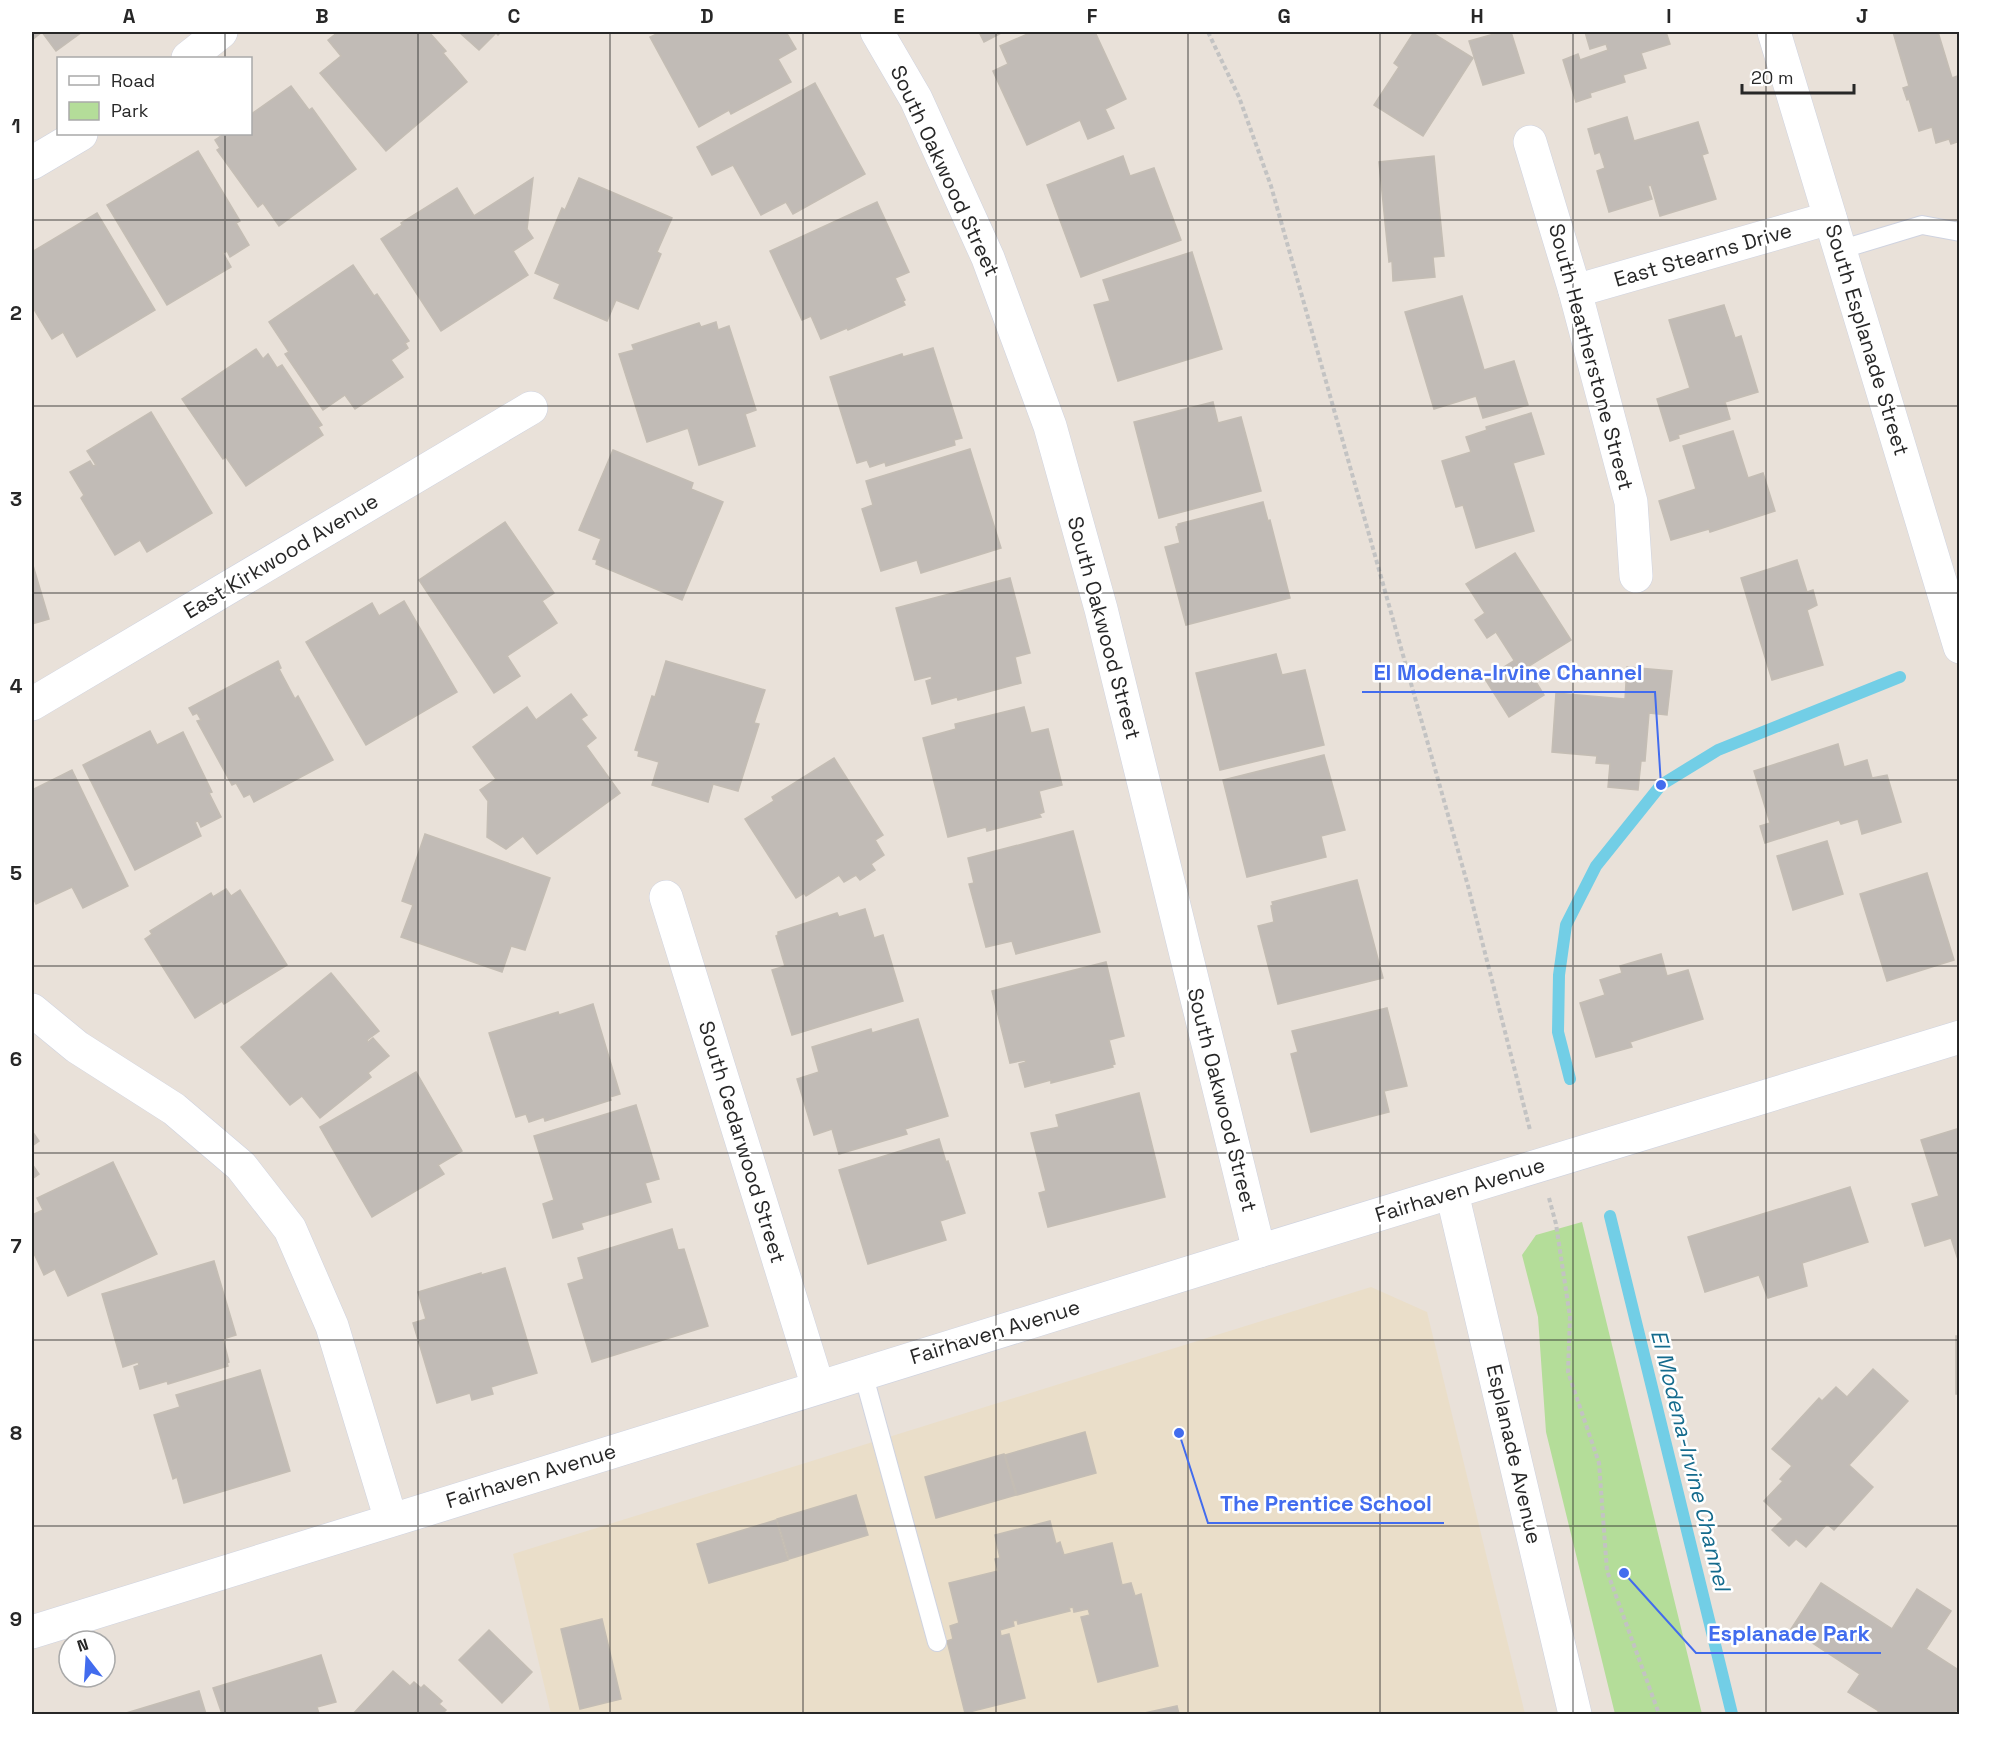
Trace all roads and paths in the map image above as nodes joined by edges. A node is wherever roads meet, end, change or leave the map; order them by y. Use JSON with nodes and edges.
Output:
{"nodes":[{"id":1,"x":220,"y":32,"type":"edge"},
{"id":2,"x":877,"y":32,"type":"edge"},
{"id":3,"x":1208,"y":32,"type":"edge"},
{"id":4,"x":1774,"y":32,"type":"edge"},
{"id":5,"x":189,"y":57,"type":"edge"},
{"id":6,"x":79,"y":135,"type":"edge"},
{"id":7,"x":1530,"y":142,"type":"dead end"},
{"id":8,"x":32,"y":163,"type":"edge"},
{"id":9,"x":1830,"y":218,"type":"junction"},
{"id":10,"x":1959,"y":232,"type":"edge"},
{"id":11,"x":1839,"y":250,"type":"junction"},
{"id":12,"x":1575,"y":291,"type":"junction"},
{"id":13,"x":531,"y":408,"type":"dead end"},
{"id":14,"x":1636,"y":576,"type":"dead end"},
{"id":15,"x":1950,"y":578,"type":"edge"},
{"id":16,"x":1959,"y":647,"type":"edge"},
{"id":17,"x":32,"y":704,"type":"edge"},
{"id":18,"x":666,"y":897,"type":"dead end"},
{"id":19,"x":32,"y":1010,"type":"edge"},
{"id":20,"x":1959,"y":1037,"type":"edge"},
{"id":21,"x":1541,"y":1166,"type":"junction"},
{"id":22,"x":1452,"y":1192,"type":"junction"},
{"id":23,"x":1259,"y":1251,"type":"junction"},
{"id":24,"x":863,"y":1373,"type":"junction"},
{"id":25,"x":818,"y":1387,"type":"junction"},
{"id":26,"x":391,"y":1520,"type":"junction"},
{"id":27,"x":32,"y":1632,"type":"edge"},
{"id":28,"x":938,"y":1642,"type":"dead end"},
{"id":29,"x":1575,"y":1714,"type":"edge"},
{"id":30,"x":1659,"y":1714,"type":"edge"}],
"edges":[{"from":1,"to":5,"type":"street"},
{"from":2,"to":23,"type":"street","name":"South Oakwood Street"},
{"from":3,"to":21,"type":"path"},
{"from":4,"to":9,"type":"street","name":"South Esplanade Street"},
{"from":6,"to":8,"type":"street"},
{"from":7,"to":12,"type":"street","name":"South Heatherstone Street"},
{"from":9,"to":11,"type":"street","name":"South Esplanade Street"},
{"from":9,"to":12,"type":"street","name":"East Stearns Drive"},
{"from":10,"to":11,"type":"lane"},
{"from":11,"to":15,"type":"street","name":"South Esplanade Street"},
{"from":12,"to":14,"type":"street","name":"South Heatherstone Street"},
{"from":13,"to":17,"type":"street","name":"East Kirkwood Avenue"},
{"from":15,"to":16,"type":"street","name":"South Esplanade Street"},
{"from":18,"to":25,"type":"street","name":"South Cedarwood Street"},
{"from":19,"to":26,"type":"street"},
{"from":20,"to":21,"type":"street","name":"Fairhaven Avenue"},
{"from":21,"to":22,"type":"street","name":"Fairhaven Avenue"},
{"from":21,"to":30,"type":"path"},
{"from":22,"to":23,"type":"street","name":"Fairhaven Avenue"},
{"from":22,"to":29,"type":"street","name":"Esplanade Avenue"},
{"from":23,"to":24,"type":"street","name":"Fairhaven Avenue"},
{"from":24,"to":25,"type":"street","name":"Fairhaven Avenue"},
{"from":24,"to":28,"type":"lane"},
{"from":25,"to":26,"type":"street","name":"Fairhaven Avenue"},
{"from":26,"to":27,"type":"street","name":"Fairhaven Avenue"}]}
